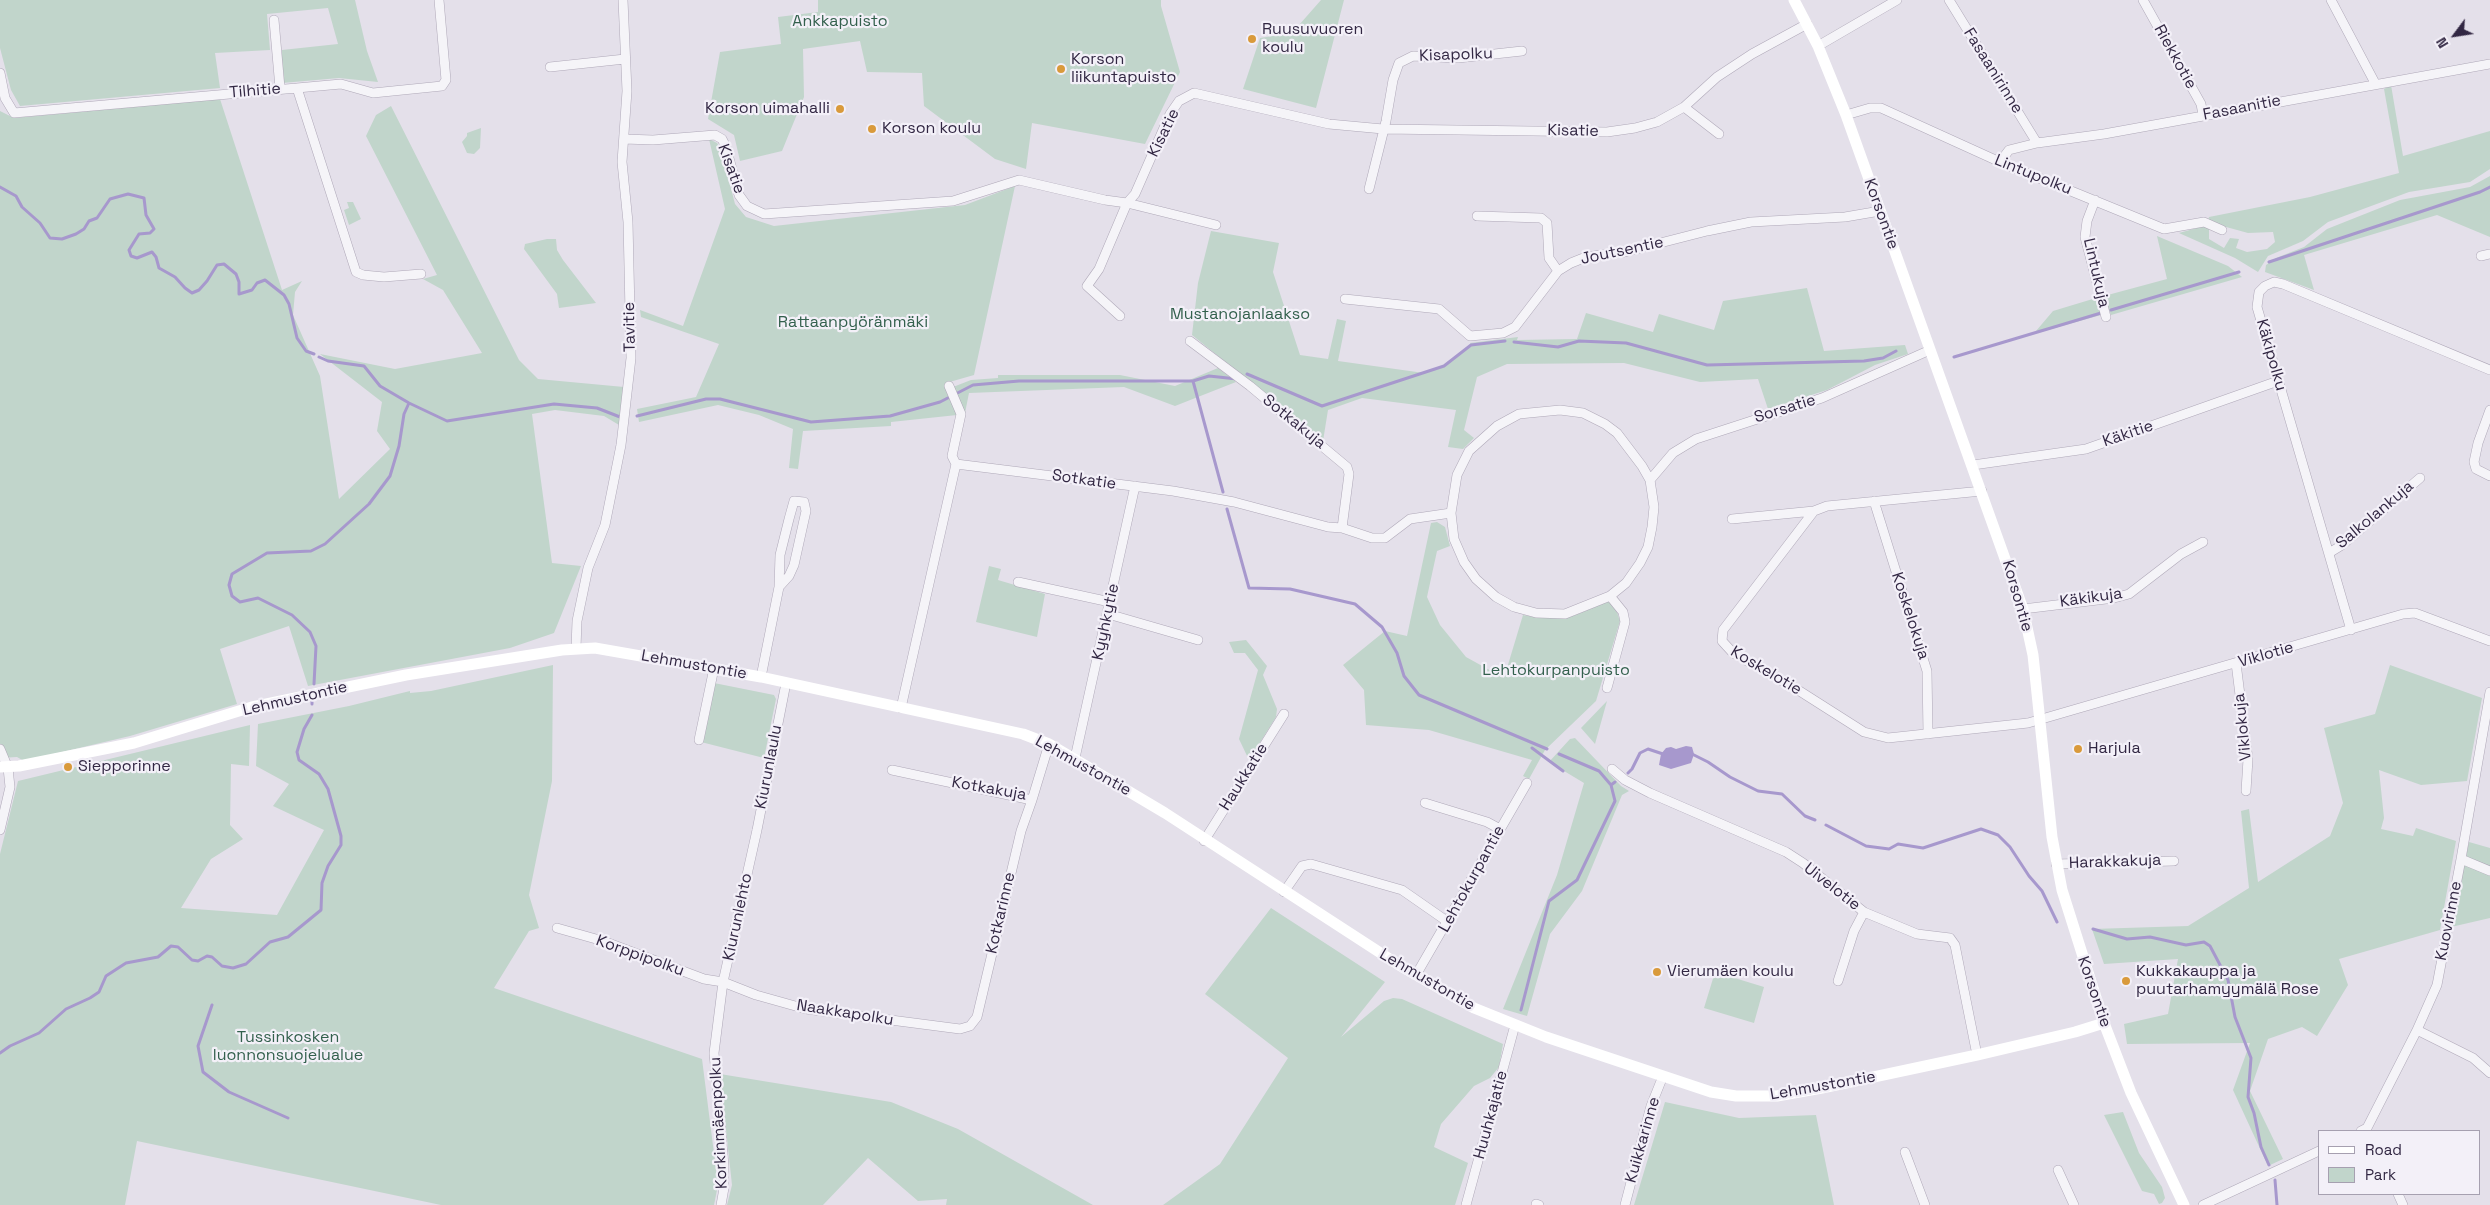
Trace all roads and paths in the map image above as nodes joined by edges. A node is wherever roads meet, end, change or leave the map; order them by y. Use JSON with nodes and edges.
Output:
{"nodes":[{"id":1,"x":439,"y":0,"type":"edge"},
{"id":2,"x":623,"y":0,"type":"edge"},
{"id":3,"x":1794,"y":0,"type":"edge"},
{"id":4,"x":1897,"y":0,"type":"edge"},
{"id":5,"x":1949,"y":0,"type":"edge"},
{"id":6,"x":2143,"y":0,"type":"edge"},
{"id":7,"x":2331,"y":0,"type":"edge"},
{"id":8,"x":274,"y":20,"type":"dead end"},
{"id":9,"x":1807,"y":24,"type":"junction"},
{"id":10,"x":1818,"y":46,"type":"junction"},
{"id":11,"x":1522,"y":51,"type":"dead end"},
{"id":12,"x":625,"y":59,"type":"junction"},
{"id":13,"x":2490,"y":64,"type":"edge"},
{"id":14,"x":550,"y":67,"type":"dead end"},
{"id":15,"x":0,"y":73,"type":"edge"},
{"id":16,"x":2375,"y":83,"type":"junction"},
{"id":17,"x":280,"y":88,"type":"junction"},
{"id":18,"x":297,"y":88,"type":"junction"},
{"id":19,"x":1684,"y":107,"type":"junction"},
{"id":20,"x":1846,"y":115,"type":"junction"},
{"id":21,"x":2203,"y":115,"type":"junction"},
{"id":22,"x":1384,"y":129,"type":"junction"},
{"id":23,"x":1719,"y":134,"type":"dead end"},
{"id":24,"x":624,"y":139,"type":"junction"},
{"id":25,"x":2036,"y":143,"type":"junction"},
{"id":26,"x":2000,"y":162,"type":"junction"},
{"id":27,"x":1370,"y":189,"type":"dead end"},
{"id":28,"x":2094,"y":200,"type":"junction"},
{"id":29,"x":1127,"y":203,"type":"junction"},
{"id":30,"x":1880,"y":211,"type":"junction"},
{"id":31,"x":1478,"y":216,"type":"dead end"},
{"id":32,"x":1216,"y":225,"type":"dead end"},
{"id":33,"x":2222,"y":230,"type":"dead end"},
{"id":34,"x":1558,"y":271,"type":"junction"},
{"id":35,"x":421,"y":274,"type":"dead end"},
{"id":36,"x":1345,"y":300,"type":"dead end"},
{"id":37,"x":1120,"y":316,"type":"dead end"},
{"id":38,"x":2106,"y":317,"type":"dead end"},
{"id":39,"x":1190,"y":341,"type":"dead end"},
{"id":40,"x":1930,"y":350,"type":"junction"},
{"id":41,"x":2490,"y":370,"type":"edge"},
{"id":42,"x":2278,"y":381,"type":"junction"},
{"id":43,"x":949,"y":386,"type":"dead end"},
{"id":44,"x":2490,"y":410,"type":"edge"},
{"id":45,"x":956,"y":464,"type":"junction"},
{"id":46,"x":1973,"y":465,"type":"junction"},
{"id":47,"x":2490,"y":476,"type":"edge"},
{"id":48,"x":2420,"y":478,"type":"dead end"},
{"id":49,"x":1650,"y":480,"type":"junction"},
{"id":50,"x":1135,"y":486,"type":"junction"},
{"id":51,"x":1982,"y":490,"type":"junction"},
{"id":52,"x":1874,"y":501,"type":"junction"},
{"id":53,"x":1814,"y":511,"type":"junction"},
{"id":54,"x":1451,"y":513,"type":"junction"},
{"id":55,"x":1732,"y":519,"type":"dead end"},
{"id":56,"x":1342,"y":528,"type":"junction"},
{"id":57,"x":2203,"y":542,"type":"dead end"},
{"id":58,"x":2330,"y":553,"type":"junction"},
{"id":59,"x":1018,"y":582,"type":"dead end"},
{"id":60,"x":779,"y":587,"type":"junction"},
{"id":61,"x":1610,"y":596,"type":"junction"},
{"id":62,"x":1110,"y":602,"type":"junction"},
{"id":63,"x":2023,"y":609,"type":"junction"},
{"id":64,"x":1108,"y":614,"type":"junction"},
{"id":65,"x":2351,"y":630,"type":"junction"},
{"id":66,"x":1198,"y":640,"type":"dead end"},
{"id":67,"x":2490,"y":641,"type":"edge"},
{"id":68,"x":576,"y":648,"type":"junction"},
{"id":69,"x":2236,"y":664,"type":"junction"},
{"id":70,"x":714,"y":668,"type":"junction"},
{"id":71,"x":761,"y":677,"type":"junction"},
{"id":72,"x":786,"y":683,"type":"junction"},
{"id":73,"x":1607,"y":688,"type":"dead end"},
{"id":74,"x":2490,"y":692,"type":"edge"},
{"id":75,"x":900,"y":708,"type":"junction"},
{"id":76,"x":1284,"y":714,"type":"dead end"},
{"id":77,"x":2041,"y":719,"type":"junction"},
{"id":78,"x":1928,"y":734,"type":"junction"},
{"id":79,"x":699,"y":740,"type":"dead end"},
{"id":80,"x":1049,"y":744,"type":"junction"},
{"id":81,"x":2486,"y":744,"type":"edge"},
{"id":82,"x":0,"y":749,"type":"edge"},
{"id":83,"x":1075,"y":758,"type":"junction"},
{"id":84,"x":4,"y":768,"type":"edge"},
{"id":85,"x":1612,"y":768,"type":"dead end"},
{"id":86,"x":892,"y":770,"type":"dead end"},
{"id":87,"x":1527,"y":783,"type":"dead end"},
{"id":88,"x":2246,"y":791,"type":"dead end"},
{"id":89,"x":1032,"y":800,"type":"junction"},
{"id":90,"x":1425,"y":803,"type":"dead end"},
{"id":91,"x":1500,"y":829,"type":"junction"},
{"id":92,"x":0,"y":830,"type":"edge"},
{"id":93,"x":1204,"y":841,"type":"junction"},
{"id":94,"x":752,"y":851,"type":"joint"},
{"id":95,"x":2461,"y":859,"type":"junction"},
{"id":96,"x":2174,"y":861,"type":"dead end"},
{"id":97,"x":2056,"y":864,"type":"junction"},
{"id":98,"x":2490,"y":871,"type":"edge"},
{"id":99,"x":1284,"y":892,"type":"junction"},
{"id":100,"x":1864,"y":912,"type":"junction"},
{"id":101,"x":1448,"y":922,"type":"junction"},
{"id":102,"x":557,"y":928,"type":"dead end"},
{"id":103,"x":1416,"y":975,"type":"junction"},
{"id":104,"x":1838,"y":981,"type":"dead end"},
{"id":105,"x":723,"y":982,"type":"junction"},
{"id":106,"x":2104,"y":1023,"type":"junction"},
{"id":107,"x":1515,"y":1025,"type":"junction"},
{"id":108,"x":970,"y":1026,"type":"joint"},
{"id":109,"x":2417,"y":1030,"type":"junction"},
{"id":110,"x":1977,"y":1055,"type":"junction"},
{"id":111,"x":2490,"y":1073,"type":"edge"},
{"id":112,"x":1663,"y":1076,"type":"junction"},
{"id":113,"x":2365,"y":1130,"type":"edge"},
{"id":114,"x":2318,"y":1151,"type":"edge"},
{"id":115,"x":1905,"y":1152,"type":"dead end"},
{"id":116,"x":2058,"y":1170,"type":"dead end"},
{"id":117,"x":721,"y":1205,"type":"edge"},
{"id":118,"x":1466,"y":1205,"type":"edge"},
{"id":119,"x":1625,"y":1205,"type":"edge"},
{"id":120,"x":1926,"y":1205,"type":"edge"},
{"id":121,"x":2074,"y":1205,"type":"edge"},
{"id":122,"x":2184,"y":1205,"type":"edge"},
{"id":123,"x":2203,"y":1205,"type":"edge"}],
"edges":[{"from":1,"to":18,"type":"street"},
{"from":2,"to":12,"type":"street","name":"Tavitie"},
{"from":3,"to":9,"type":"main road","name":"Korsontie"},
{"from":4,"to":10,"type":"street"},
{"from":5,"to":25,"type":"street","name":"Fasaanirinne"},
{"from":6,"to":21,"type":"street","name":"Riekkotie"},
{"from":7,"to":16,"type":"street"},
{"from":8,"to":17,"type":"street"},
{"from":9,"to":10,"type":"main road","name":"Korsontie"},
{"from":9,"to":19,"type":"street","name":"Kisatie"},
{"from":10,"to":20,"type":"main road","name":"Korsontie"},
{"from":11,"to":22,"type":"street","name":"Kisapolku"},
{"from":12,"to":14,"type":"street"},
{"from":12,"to":24,"type":"street","name":"Tavitie"},
{"from":13,"to":16,"type":"street","name":"Fasaanitie"},
{"from":15,"to":17,"type":"street","name":"Tilhitie"},
{"from":16,"to":21,"type":"street","name":"Fasaanitie"},
{"from":17,"to":18,"type":"street","name":"Tilhitie"},
{"from":18,"to":35,"type":"street","name":"Tilhitie"},
{"from":19,"to":22,"type":"street","name":"Kisatie"},
{"from":19,"to":23,"type":"street"},
{"from":20,"to":26,"type":"street","name":"Lintupolku"},
{"from":20,"to":30,"type":"main road","name":"Korsontie"},
{"from":21,"to":25,"type":"street","name":"Fasaanitie"},
{"from":22,"to":27,"type":"street"},
{"from":22,"to":29,"type":"street","name":"Kisatie"},
{"from":24,"to":29,"type":"street","name":"Kisatie"},
{"from":24,"to":68,"type":"street","name":"Tavitie"},
{"from":25,"to":26,"type":"street","name":"Fasaanitie"},
{"from":26,"to":28,"type":"street","name":"Lintupolku"},
{"from":28,"to":33,"type":"street","name":"Lintupolku"},
{"from":28,"to":38,"type":"street","name":"Lintukuja"},
{"from":29,"to":32,"type":"street"},
{"from":29,"to":37,"type":"street"},
{"from":30,"to":34,"type":"street","name":"Joutsentie"},
{"from":30,"to":40,"type":"main road","name":"Korsontie"},
{"from":31,"to":34,"type":"street"},
{"from":34,"to":36,"type":"street","name":"Joutsentie"},
{"from":39,"to":56,"type":"street","name":"Sotkakuja"},
{"from":40,"to":46,"type":"main road","name":"Korsontie"},
{"from":40,"to":49,"type":"street","name":"Sorsatie"},
{"from":41,"to":42,"type":"street","name":"Käkipolku"},
{"from":42,"to":46,"type":"street","name":"Käkitie"},
{"from":42,"to":58,"type":"street","name":"Käkipolku"},
{"from":43,"to":45,"type":"street"},
{"from":44,"to":47,"type":"street"},
{"from":45,"to":50,"type":"street","name":"Sotkatie"},
{"from":45,"to":75,"type":"street"},
{"from":46,"to":51,"type":"main road","name":"Korsontie"},
{"from":48,"to":58,"type":"street","name":"Salkolankuja"},
{"from":49,"to":54,"type":"street"},
{"from":49,"to":61,"type":"street"},
{"from":50,"to":56,"type":"street","name":"Sotkatie"},
{"from":50,"to":62,"type":"street","name":"Kyyhkytie"},
{"from":51,"to":52,"type":"street"},
{"from":51,"to":63,"type":"main road","name":"Korsontie"},
{"from":52,"to":53,"type":"street"},
{"from":52,"to":78,"type":"street","name":"Koskelokuja"},
{"from":53,"to":55,"type":"street"},
{"from":53,"to":78,"type":"street","name":"Koskelotie"},
{"from":54,"to":56,"type":"street","name":"Sotkatie"},
{"from":54,"to":61,"type":"street"},
{"from":57,"to":63,"type":"street","name":"Käkikuja"},
{"from":58,"to":65,"type":"street","name":"Käkipolku"},
{"from":59,"to":62,"type":"street"},
{"from":60,"to":60,"type":"street"},
{"from":60,"to":71,"type":"street"},
{"from":61,"to":73,"type":"street"},
{"from":62,"to":64,"type":"street","name":"Kyyhkytie"},
{"from":63,"to":77,"type":"main road","name":"Korsontie"},
{"from":64,"to":66,"type":"street"},
{"from":64,"to":83,"type":"street","name":"Kyyhkytie"},
{"from":65,"to":67,"type":"street","name":"Viklotie"},
{"from":65,"to":69,"type":"street","name":"Viklotie"},
{"from":68,"to":70,"type":"main road","name":"Lehmustontie"},
{"from":68,"to":84,"type":"main road","name":"Lehmustontie"},
{"from":69,"to":77,"type":"street","name":"Viklotie"},
{"from":69,"to":88,"type":"street","name":"Viklokuja"},
{"from":70,"to":71,"type":"main road","name":"Lehmustontie"},
{"from":70,"to":79,"type":"street"},
{"from":71,"to":72,"type":"main road","name":"Lehmustontie"},
{"from":72,"to":75,"type":"main road","name":"Lehmustontie"},
{"from":72,"to":94,"type":"street","name":"Kiurunlaulu"},
{"from":74,"to":81,"type":"street","name":"Kuovirinne"},
{"from":75,"to":80,"type":"main road","name":"Lehmustontie"},
{"from":76,"to":93,"type":"street","name":"Haukkatie"},
{"from":77,"to":78,"type":"street","name":"Koskelotie"},
{"from":77,"to":97,"type":"main road","name":"Korsontie"},
{"from":80,"to":83,"type":"main road","name":"Lehmustontie"},
{"from":80,"to":89,"type":"street","name":"Kotkakuja"},
{"from":81,"to":95,"type":"street","name":"Kuovirinne"},
{"from":82,"to":84,"type":"street"},
{"from":83,"to":93,"type":"main road","name":"Lehmustontie"},
{"from":84,"to":92,"type":"street"},
{"from":85,"to":100,"type":"street","name":"Uivelotie"},
{"from":86,"to":89,"type":"street","name":"Kotkakuja"},
{"from":87,"to":91,"type":"street","name":"Lehtokurpantie"},
{"from":89,"to":108,"type":"street","name":"Kotkarinne"},
{"from":90,"to":91,"type":"street"},
{"from":91,"to":101,"type":"street","name":"Lehtokurpantie"},
{"from":93,"to":99,"type":"main road","name":"Lehmustontie"},
{"from":94,"to":105,"type":"street","name":"Kiurunlehto"},
{"from":95,"to":98,"type":"street"},
{"from":95,"to":109,"type":"street","name":"Kuovirinne"},
{"from":96,"to":97,"type":"street","name":"Harakkakuja"},
{"from":97,"to":106,"type":"main road","name":"Korsontie"},
{"from":99,"to":101,"type":"street"},
{"from":99,"to":103,"type":"main road","name":"Lehmustontie"},
{"from":100,"to":104,"type":"street"},
{"from":100,"to":110,"type":"street","name":"Uivelotie"},
{"from":101,"to":103,"type":"street","name":"Lehtokurpantie"},
{"from":102,"to":105,"type":"street","name":"Korppipolku"},
{"from":103,"to":107,"type":"main road","name":"Lehmustontie"},
{"from":105,"to":108,"type":"street","name":"Naakkapolku"},
{"from":105,"to":117,"type":"street","name":"Korkinmäenpolku"},
{"from":106,"to":110,"type":"main road","name":"Lehmustontie"},
{"from":106,"to":122,"type":"main road","name":"Korsontie"},
{"from":107,"to":112,"type":"main road","name":"Lehmustontie"},
{"from":107,"to":118,"type":"street","name":"Huuhkajatie"},
{"from":109,"to":111,"type":"street"},
{"from":109,"to":113,"type":"street","name":"Kuovirinne"},
{"from":110,"to":112,"type":"main road","name":"Lehmustontie"},
{"from":112,"to":119,"type":"street","name":"Kuikkarinne"},
{"from":114,"to":123,"type":"street"},
{"from":115,"to":120,"type":"street"},
{"from":116,"to":121,"type":"street"}]}
